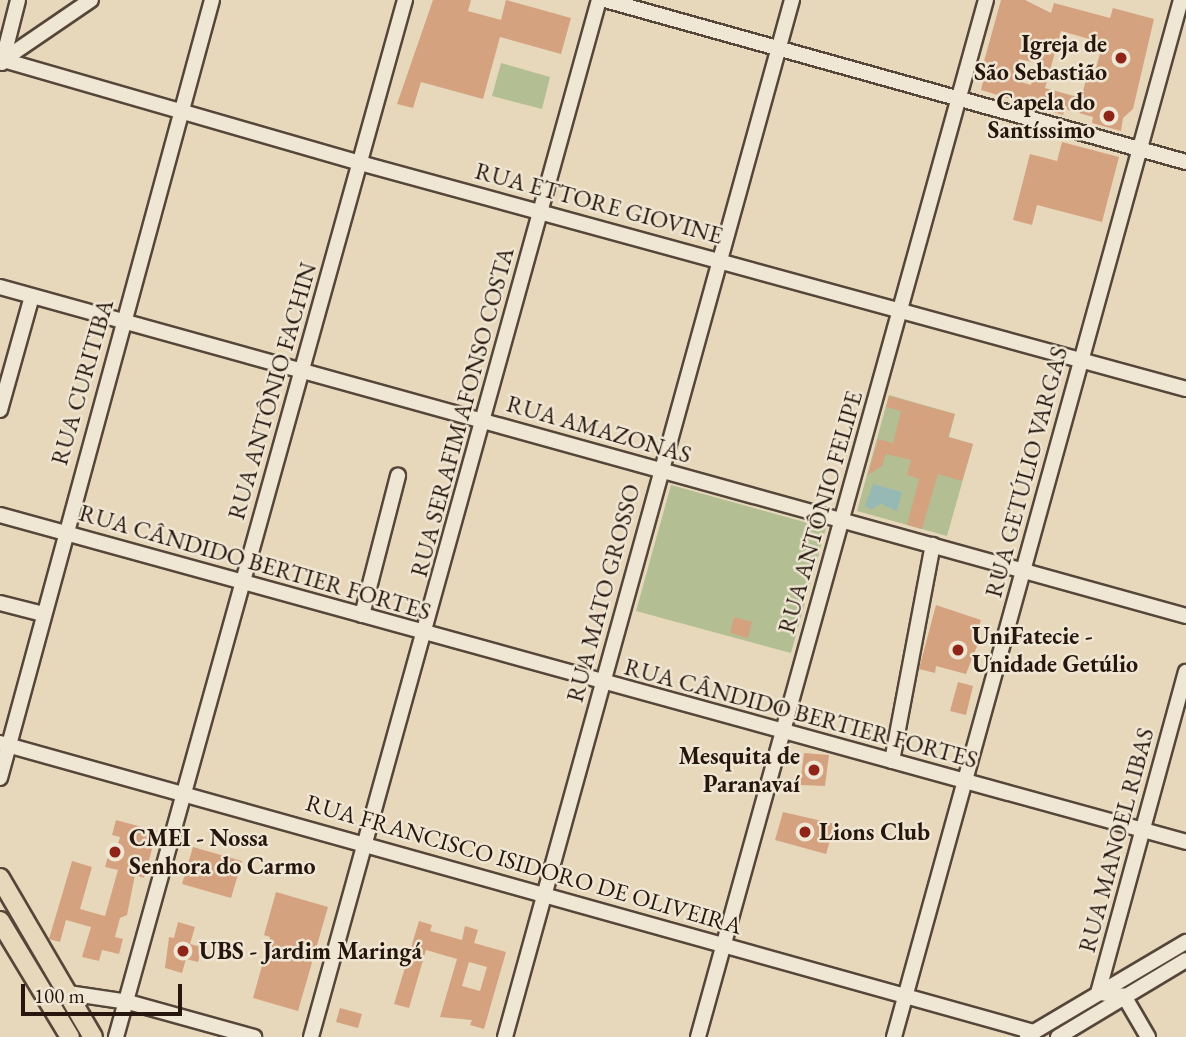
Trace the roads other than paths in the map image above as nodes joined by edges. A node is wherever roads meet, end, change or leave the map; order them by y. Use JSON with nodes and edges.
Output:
{"nodes":[{"id":1,"x":18,"y":0,"type":"edge"},
{"id":2,"x":90,"y":0,"type":"edge"},
{"id":3,"x":212,"y":0,"type":"edge"},
{"id":4,"x":405,"y":0,"type":"edge"},
{"id":5,"x":599,"y":0,"type":"edge"},
{"id":6,"x":605,"y":0,"type":"edge"},
{"id":7,"x":792,"y":0,"type":"edge"},
{"id":8,"x":986,"y":0,"type":"edge"},
{"id":9,"x":1181,"y":0,"type":"edge"},
{"id":10,"x":779,"y":49,"type":"junction"},
{"id":11,"x":1,"y":63,"type":"edge"},
{"id":12,"x":959,"y":99,"type":"junction"},
{"id":13,"x":182,"y":112,"type":"junction"},
{"id":14,"x":1139,"y":149,"type":"junction"},
{"id":15,"x":1186,"y":162,"type":"edge"},
{"id":16,"x":360,"y":163,"type":"junction"},
{"id":17,"x":540,"y":210,"type":"junction"},
{"id":18,"x":720,"y":260,"type":"junction"},
{"id":19,"x":0,"y":287,"type":"edge"},
{"id":20,"x":32,"y":296,"type":"junction"},
{"id":21,"x":900,"y":310,"type":"junction"},
{"id":22,"x":123,"y":321,"type":"junction"},
{"id":23,"x":1081,"y":360,"type":"junction"},
{"id":24,"x":303,"y":370,"type":"junction"},
{"id":25,"x":1186,"y":389,"type":"edge"},
{"id":26,"x":0,"y":410,"type":"edge"},
{"id":27,"x":483,"y":420,"type":"junction"},
{"id":28,"x":661,"y":471,"type":"junction"},
{"id":29,"x":398,"y":476,"type":"dead end"},
{"id":30,"x":0,"y":515,"type":"edge"},
{"id":31,"x":842,"y":520,"type":"junction"},
{"id":32,"x":63,"y":533,"type":"junction"},
{"id":33,"x":933,"y":545,"type":"junction"},
{"id":34,"x":1023,"y":570,"type":"junction"},
{"id":35,"x":242,"y":582,"type":"junction"},
{"id":36,"x":0,"y":603,"type":"edge"},
{"id":37,"x":43,"y":614,"type":"junction"},
{"id":38,"x":362,"y":615,"type":"junction"},
{"id":39,"x":1186,"y":616,"type":"edge"},
{"id":40,"x":425,"y":633,"type":"junction"},
{"id":41,"x":1186,"y":672,"type":"edge"},
{"id":42,"x":603,"y":682,"type":"junction"},
{"id":43,"x":783,"y":729,"type":"junction"},
{"id":44,"x":5,"y":745,"type":"edge"},
{"id":45,"x":892,"y":761,"type":"junction"},
{"id":46,"x":0,"y":778,"type":"edge"},
{"id":47,"x":963,"y":780,"type":"junction"},
{"id":48,"x":186,"y":793,"type":"junction"},
{"id":49,"x":1142,"y":830,"type":"junction"},
{"id":50,"x":365,"y":842,"type":"junction"},
{"id":51,"x":1186,"y":842,"type":"edge"},
{"id":52,"x":0,"y":878,"type":"edge"},
{"id":53,"x":544,"y":893,"type":"junction"},
{"id":54,"x":0,"y":921,"type":"edge"},
{"id":55,"x":1186,"y":942,"type":"edge"},
{"id":56,"x":725,"y":944,"type":"junction"},
{"id":57,"x":1186,"y":960,"type":"edge"},
{"id":58,"x":68,"y":993,"type":"junction"},
{"id":59,"x":1098,"y":993,"type":"junction"},
{"id":60,"x":906,"y":995,"type":"junction"},
{"id":61,"x":1124,"y":996,"type":"junction"},
{"id":62,"x":46,"y":999,"type":"junction"},
{"id":63,"x":128,"y":1002,"type":"junction"},
{"id":64,"x":1029,"y":1034,"type":"edge"},
{"id":65,"x":69,"y":1037,"type":"edge"},
{"id":66,"x":93,"y":1037,"type":"edge"},
{"id":67,"x":116,"y":1037,"type":"edge"},
{"id":68,"x":254,"y":1037,"type":"edge"},
{"id":69,"x":311,"y":1037,"type":"edge"},
{"id":70,"x":505,"y":1037,"type":"edge"},
{"id":71,"x":698,"y":1037,"type":"edge"},
{"id":72,"x":894,"y":1037,"type":"edge"},
{"id":73,"x":1058,"y":1037,"type":"edge"},
{"id":74,"x":1148,"y":1037,"type":"edge"}],
"edges":[{"from":1,"to":11,"type":"street"},
{"from":2,"to":11,"type":"street"},
{"from":3,"to":13,"type":"street","name":"RUA CURITIBA"},
{"from":4,"to":16,"type":"street","name":"RUA ANTÔNIO FACHIN"},
{"from":5,"to":17,"type":"street","name":"RUA SERAFIM AFONSO COSTA"},
{"from":6,"to":10,"type":"street"},
{"from":7,"to":10,"type":"street","name":"RUA MATO GROSSO"},
{"from":8,"to":12,"type":"street","name":"RUA ANTÔNIO FELIPE"},
{"from":9,"to":14,"type":"street","name":"RUA GETÚLIO VARGAS"},
{"from":10,"to":12,"type":"street"},
{"from":10,"to":18,"type":"street","name":"RUA MATO GROSSO"},
{"from":11,"to":13,"type":"street","name":"RUA ETTORE GIOVINE"},
{"from":12,"to":14,"type":"street"},
{"from":12,"to":21,"type":"street","name":"RUA ANTÔNIO FELIPE"},
{"from":13,"to":16,"type":"street","name":"RUA ETTORE GIOVINE"},
{"from":13,"to":22,"type":"street","name":"RUA CURITIBA"},
{"from":14,"to":15,"type":"street"},
{"from":14,"to":23,"type":"street","name":"RUA GETÚLIO VARGAS"},
{"from":16,"to":17,"type":"street","name":"RUA ETTORE GIOVINE"},
{"from":16,"to":24,"type":"street","name":"RUA ANTÔNIO FACHIN"},
{"from":17,"to":18,"type":"street","name":"RUA ETTORE GIOVINE"},
{"from":17,"to":27,"type":"street","name":"RUA SERAFIM AFONSO COSTA"},
{"from":18,"to":21,"type":"street","name":"RUA ETTORE GIOVINE"},
{"from":18,"to":28,"type":"street","name":"RUA MATO GROSSO"},
{"from":19,"to":20,"type":"street","name":"RUA AMAZONAS"},
{"from":20,"to":22,"type":"street","name":"RUA AMAZONAS"},
{"from":20,"to":26,"type":"street"},
{"from":21,"to":23,"type":"street","name":"RUA ETTORE GIOVINE"},
{"from":21,"to":31,"type":"street","name":"RUA ANTÔNIO FELIPE"},
{"from":22,"to":24,"type":"street","name":"RUA AMAZONAS"},
{"from":22,"to":32,"type":"street","name":"RUA CURITIBA"},
{"from":23,"to":25,"type":"street","name":"RUA ETTORE GIOVINE"},
{"from":23,"to":34,"type":"street","name":"RUA GETÚLIO VARGAS"},
{"from":24,"to":27,"type":"street","name":"RUA AMAZONAS"},
{"from":24,"to":35,"type":"street","name":"RUA ANTÔNIO FACHIN"},
{"from":27,"to":28,"type":"street","name":"RUA AMAZONAS"},
{"from":27,"to":40,"type":"street","name":"RUA SERAFIM AFONSO COSTA"},
{"from":28,"to":31,"type":"street","name":"RUA AMAZONAS"},
{"from":28,"to":42,"type":"street","name":"RUA MATO GROSSO"},
{"from":29,"to":38,"type":"street"},
{"from":30,"to":32,"type":"street","name":"RUA CÂNDIDO BERTIER FORTES"},
{"from":31,"to":33,"type":"street","name":"RUA AMAZONAS"},
{"from":31,"to":43,"type":"street","name":"RUA ANTÔNIO FELIPE"},
{"from":32,"to":35,"type":"street","name":"RUA CÂNDIDO BERTIER FORTES"},
{"from":32,"to":37,"type":"street","name":"RUA CURITIBA"},
{"from":33,"to":34,"type":"street","name":"RUA AMAZONAS"},
{"from":33,"to":45,"type":"street"},
{"from":34,"to":39,"type":"street","name":"RUA AMAZONAS"},
{"from":34,"to":47,"type":"street","name":"RUA GETÚLIO VARGAS"},
{"from":35,"to":38,"type":"street","name":"RUA CÂNDIDO BERTIER FORTES"},
{"from":35,"to":48,"type":"street","name":"RUA ANTÔNIO FACHIN"},
{"from":36,"to":37,"type":"street"},
{"from":37,"to":44,"type":"street","name":"RUA CURITIBA"},
{"from":38,"to":40,"type":"street","name":"RUA CÂNDIDO BERTIER FORTES"},
{"from":40,"to":42,"type":"street","name":"RUA CÂNDIDO BERTIER FORTES"},
{"from":40,"to":50,"type":"street","name":"RUA SERAFIM AFONSO COSTA"},
{"from":41,"to":49,"type":"street","name":"RUA MANOEL RIBAS"},
{"from":42,"to":43,"type":"street","name":"RUA CÂNDIDO BERTIER FORTES"},
{"from":42,"to":53,"type":"street","name":"RUA MATO GROSSO"},
{"from":43,"to":45,"type":"street","name":"RUA CÂNDIDO BERTIER FORTES"},
{"from":43,"to":56,"type":"street","name":"RUA ANTÔNIO FELIPE"},
{"from":44,"to":46,"type":"street","name":"RUA CURITIBA"},
{"from":44,"to":48,"type":"street","name":"RUA FRANCISCO ISIDORO DE OLIVEIRA"},
{"from":45,"to":47,"type":"street","name":"RUA CÂNDIDO BERTIER FORTES"},
{"from":47,"to":49,"type":"street","name":"RUA CÂNDIDO BERTIER FORTES"},
{"from":47,"to":60,"type":"street","name":"RUA GETÚLIO VARGAS"},
{"from":48,"to":50,"type":"street","name":"RUA FRANCISCO ISIDORO DE OLIVEIRA"},
{"from":48,"to":63,"type":"street","name":"RUA ANTÔNIO FACHIN"},
{"from":49,"to":51,"type":"street","name":"RUA CÂNDIDO BERTIER FORTES"},
{"from":49,"to":59,"type":"street","name":"RUA MANOEL RIBAS"},
{"from":50,"to":53,"type":"street","name":"RUA FRANCISCO ISIDORO DE OLIVEIRA"},
{"from":50,"to":69,"type":"street","name":"RUA SERAFIM AFONSO COSTA"},
{"from":52,"to":58,"type":"main road"},
{"from":53,"to":56,"type":"street","name":"RUA FRANCISCO ISIDORO DE OLIVEIRA"},
{"from":53,"to":70,"type":"street","name":"RUA MATO GROSSO"},
{"from":54,"to":62,"type":"main road"},
{"from":55,"to":59,"type":"street"},
{"from":56,"to":60,"type":"street","name":"RUA FRANCISCO ISIDORO DE OLIVEIRA"},
{"from":56,"to":71,"type":"street","name":"RUA ANTÔNIO FELIPE"},
{"from":57,"to":61,"type":"street"},
{"from":58,"to":62,"type":"street"},
{"from":58,"to":63,"type":"street"},
{"from":58,"to":66,"type":"main road"},
{"from":59,"to":61,"type":"street"},
{"from":59,"to":64,"type":"street"},
{"from":60,"to":64,"type":"street","name":"RUA FRANCISCO ISIDORO DE OLIVEIRA"},
{"from":60,"to":72,"type":"street","name":"RUA GETÚLIO VARGAS"},
{"from":61,"to":73,"type":"street"},
{"from":61,"to":74,"type":"street"},
{"from":62,"to":65,"type":"main road"},
{"from":63,"to":67,"type":"street","name":"RUA ANTÔNIO FACHIN"},
{"from":63,"to":68,"type":"street"}]}
